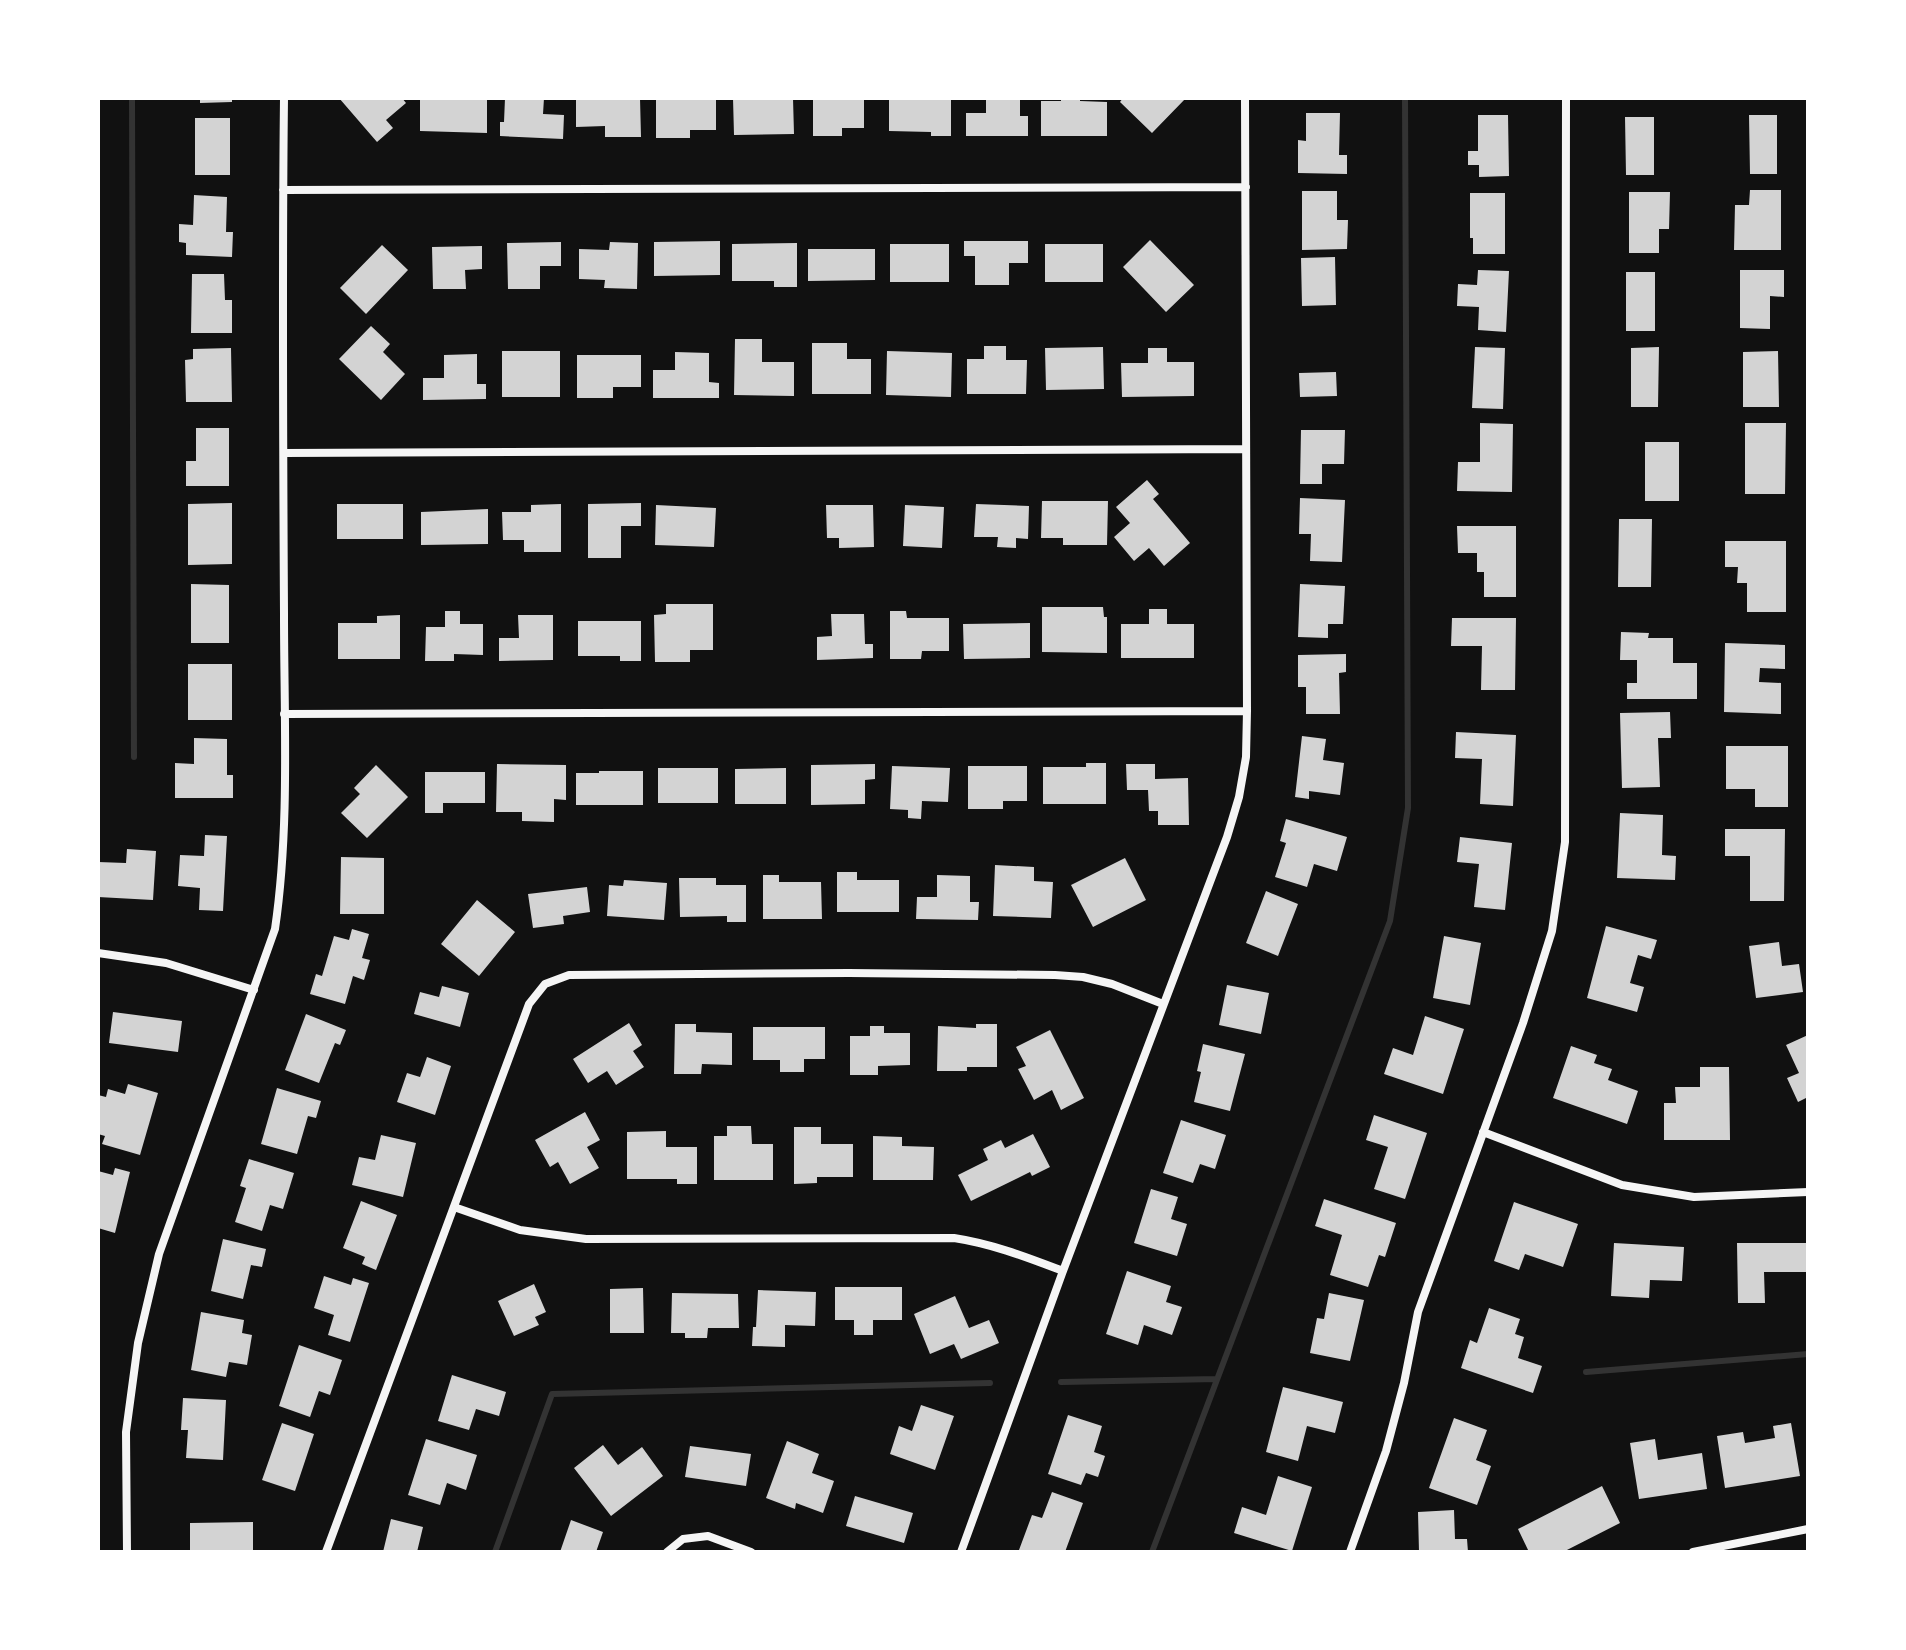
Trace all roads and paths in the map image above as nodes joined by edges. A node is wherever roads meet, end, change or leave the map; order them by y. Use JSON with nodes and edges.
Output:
{"nodes":[{"id":1,"x":284,"y":98,"type":"edge"},
{"id":2,"x":1245,"y":98,"type":"edge"},
{"id":3,"x":1566,"y":98,"type":"edge"},
{"id":4,"x":1246,"y":187,"type":"junction"},
{"id":5,"x":283,"y":190,"type":"junction"},
{"id":6,"x":1246,"y":449,"type":"junction"},
{"id":7,"x":284,"y":453,"type":"junction"},
{"id":8,"x":1247,"y":711,"type":"junction"},
{"id":9,"x":284,"y":714,"type":"junction"},
{"id":10,"x":98,"y":953,"type":"edge"},
{"id":11,"x":254,"y":990,"type":"junction"},
{"id":12,"x":1163,"y":1004,"type":"junction"},
{"id":13,"x":1483,"y":1132,"type":"junction"},
{"id":14,"x":1808,"y":1192,"type":"edge"},
{"id":15,"x":454,"y":1207,"type":"junction"},
{"id":16,"x":1063,"y":1271,"type":"junction"},
{"id":17,"x":1808,"y":1529,"type":"edge"},
{"id":18,"x":127,"y":1552,"type":"edge"},
{"id":19,"x":326,"y":1552,"type":"edge"},
{"id":20,"x":667,"y":1552,"type":"edge"},
{"id":21,"x":751,"y":1552,"type":"edge"},
{"id":22,"x":961,"y":1552,"type":"edge"},
{"id":23,"x":1350,"y":1552,"type":"edge"},
{"id":24,"x":1693,"y":1552,"type":"edge"}],
"edges":[{"from":1,"to":5,"type":"street"},
{"from":2,"to":4,"type":"street"},
{"from":3,"to":13,"type":"street"},
{"from":4,"to":5,"type":"street"},
{"from":4,"to":6,"type":"street"},
{"from":5,"to":7,"type":"street"},
{"from":6,"to":7,"type":"street"},
{"from":6,"to":8,"type":"street"},
{"from":7,"to":9,"type":"street"},
{"from":8,"to":9,"type":"street"},
{"from":8,"to":12,"type":"street"},
{"from":9,"to":11,"type":"street"},
{"from":10,"to":11,"type":"street"},
{"from":11,"to":18,"type":"street"},
{"from":12,"to":15,"type":"street"},
{"from":12,"to":16,"type":"street"},
{"from":13,"to":14,"type":"street"},
{"from":13,"to":23,"type":"street"},
{"from":15,"to":16,"type":"street"},
{"from":15,"to":19,"type":"street"},
{"from":16,"to":22,"type":"street"},
{"from":17,"to":24,"type":"street"},
{"from":20,"to":21,"type":"street"}]}
